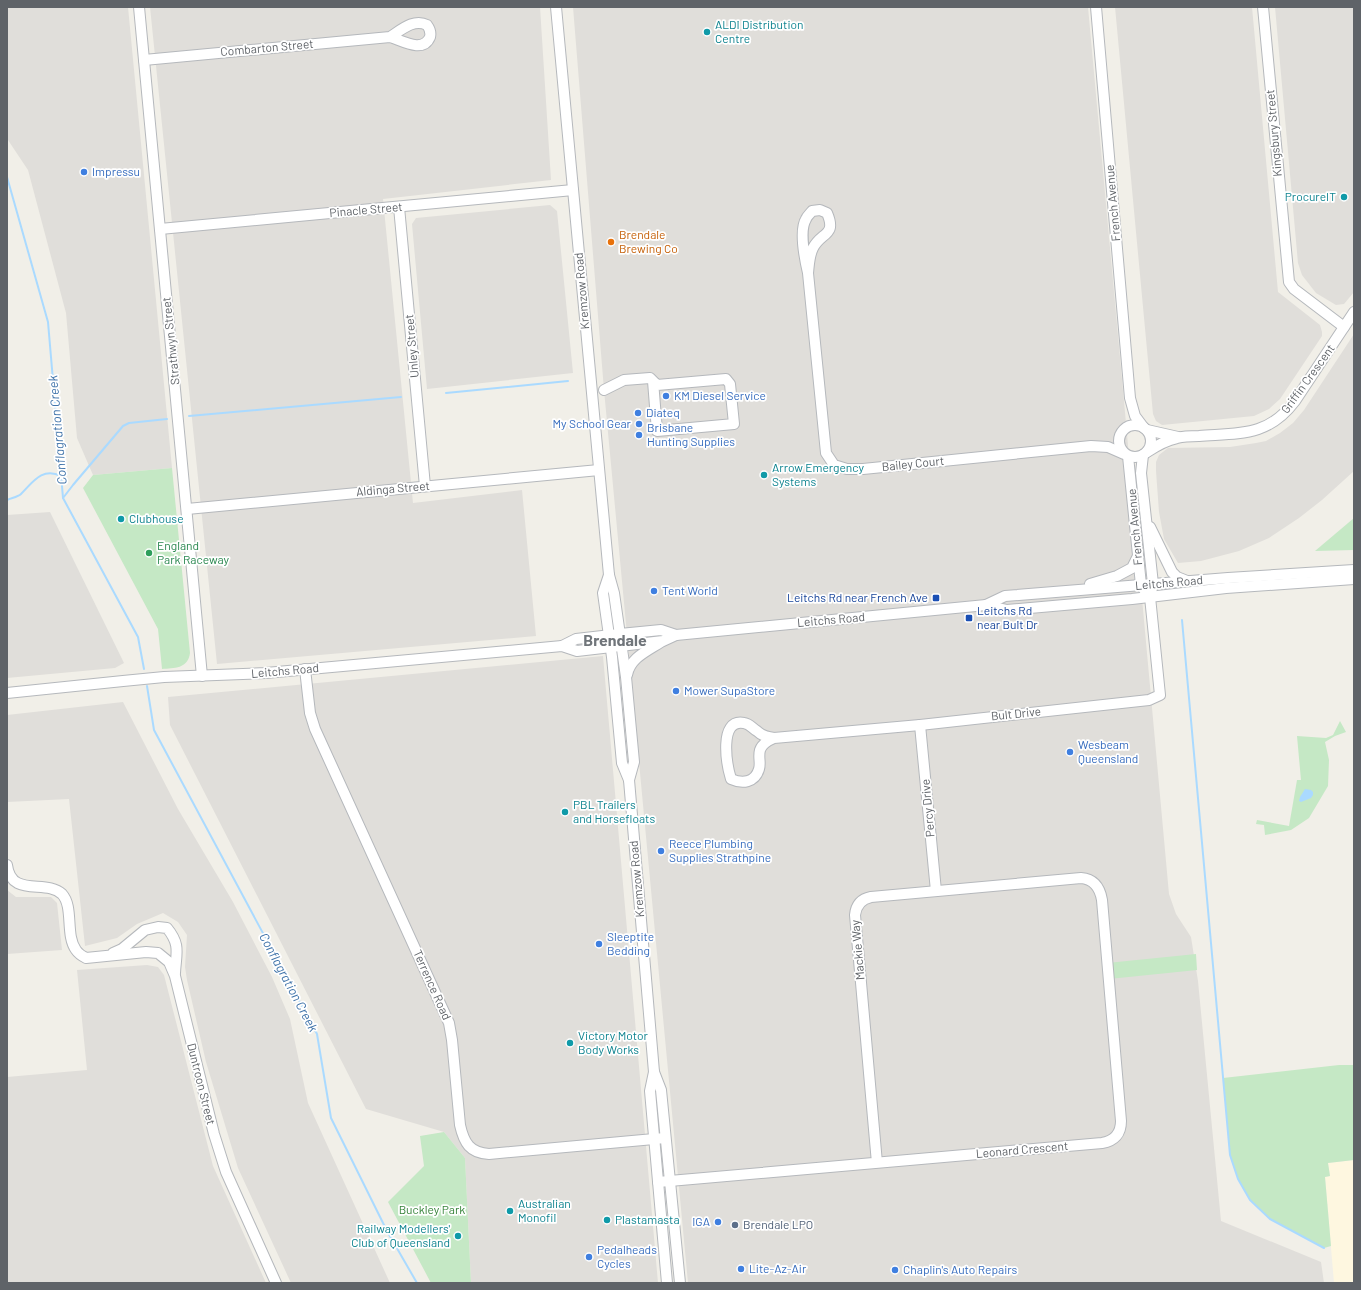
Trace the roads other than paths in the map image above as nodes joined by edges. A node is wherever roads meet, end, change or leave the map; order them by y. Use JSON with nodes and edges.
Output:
{"nodes":[{"id":1,"x":139,"y":7,"type":"edge"},
{"id":2,"x":556,"y":7,"type":"edge"},
{"id":3,"x":1096,"y":7,"type":"edge"},
{"id":4,"x":1263,"y":7,"type":"edge"},
{"id":5,"x":390,"y":37,"type":"dead end"},
{"id":6,"x":144,"y":60,"type":"junction"},
{"id":7,"x":573,"y":190,"type":"junction"},
{"id":8,"x":399,"y":207,"type":"junction"},
{"id":9,"x":160,"y":229,"type":"junction"},
{"id":10,"x":808,"y":273,"type":"junction"},
{"id":11,"x":1354,"y":312,"type":"edge"},
{"id":12,"x":1344,"y":327,"type":"junction"},
{"id":13,"x":653,"y":381,"type":"junction"},
{"id":14,"x":604,"y":390,"type":"dead end"},
{"id":15,"x":1130,"y":398,"type":"junction"},
{"id":16,"x":1146,"y":429,"type":"junction"},
{"id":17,"x":1123,"y":430,"type":"junction"},
{"id":18,"x":1178,"y":437,"type":"junction"},
{"id":19,"x":1091,"y":446,"type":"junction"},
{"id":20,"x":1145,"y":453,"type":"junction"},
{"id":21,"x":1126,"y":455,"type":"junction"},
{"id":22,"x":599,"y":470,"type":"junction"},
{"id":23,"x":426,"y":486,"type":"junction"},
{"id":24,"x":187,"y":509,"type":"junction"},
{"id":25,"x":1147,"y":520,"type":"junction"},
{"id":26,"x":1138,"y":556,"type":"junction"},
{"id":27,"x":1354,"y":570,"type":"edge"},
{"id":28,"x":609,"y":574,"type":"junction"},
{"id":29,"x":1354,"y":579,"type":"edge"},
{"id":30,"x":1188,"y":581,"type":"junction"},
{"id":31,"x":1152,"y":584,"type":"junction"},
{"id":32,"x":1141,"y":585,"type":"junction"},
{"id":33,"x":1050,"y":592,"type":"junction"},
{"id":34,"x":1150,"y":597,"type":"junction"},
{"id":35,"x":986,"y":605,"type":"junction"},
{"id":36,"x":620,"y":634,"type":"junction"},
{"id":37,"x":608,"y":635,"type":"junction"},
{"id":38,"x":676,"y":635,"type":"junction"},
{"id":39,"x":663,"y":641,"type":"junction"},
{"id":40,"x":622,"y":645,"type":"junction"},
{"id":41,"x":562,"y":646,"type":"junction"},
{"id":42,"x":610,"y":647,"type":"junction"},
{"id":43,"x":305,"y":669,"type":"junction"},
{"id":44,"x":202,"y":676,"type":"junction"},
{"id":45,"x":626,"y":677,"type":"junction"},
{"id":46,"x":7,"y":693,"type":"edge"},
{"id":47,"x":920,"y":725,"type":"junction"},
{"id":48,"x":774,"y":738,"type":"junction"},
{"id":49,"x":630,"y":780,"type":"junction"},
{"id":50,"x":7,"y":865,"type":"edge"},
{"id":51,"x":1094,"y":882,"type":"joint"},
{"id":52,"x":936,"y":891,"type":"junction"},
{"id":53,"x":145,"y":930,"type":"junction"},
{"id":54,"x":146,"y":952,"type":"junction"},
{"id":55,"x":107,"y":956,"type":"junction"},
{"id":56,"x":175,"y":976,"type":"junction"},
{"id":57,"x":654,"y":1072,"type":"junction"},
{"id":58,"x":665,"y":1138,"type":"junction"},
{"id":59,"x":654,"y":1139,"type":"junction"},
{"id":60,"x":877,"y":1163,"type":"junction"},
{"id":61,"x":670,"y":1181,"type":"junction"},
{"id":62,"x":658,"y":1182,"type":"junction"},
{"id":63,"x":276,"y":1283,"type":"edge"},
{"id":64,"x":667,"y":1283,"type":"edge"},
{"id":65,"x":680,"y":1283,"type":"edge"}],
"edges":[{"from":1,"to":6,"type":"street","name":"Strathwyn Street"},
{"from":2,"to":7,"type":"street","name":"Kremzow Road"},
{"from":3,"to":15,"type":"street","name":"French Avenue"},
{"from":4,"to":12,"type":"street","name":"Kingsbury Street"},
{"from":5,"to":6,"type":"street","name":"Combarton Street"},
{"from":6,"to":9,"type":"street","name":"Strathwyn Street"},
{"from":7,"to":8,"type":"street","name":"Pinacle Street"},
{"from":7,"to":22,"type":"street","name":"Kremzow Road"},
{"from":8,"to":9,"type":"street","name":"Pinacle Street"},
{"from":8,"to":23,"type":"street","name":"Unley Street"},
{"from":9,"to":24,"type":"street","name":"Strathwyn Street"},
{"from":10,"to":10,"type":"street","name":"Bailey Court"},
{"from":10,"to":19,"type":"street","name":"Bailey Court"},
{"from":11,"to":12,"type":"street","name":"Griffin Crescent"},
{"from":12,"to":18,"type":"street","name":"Griffin Crescent"},
{"from":13,"to":13,"type":"street"},
{"from":13,"to":14,"type":"street"},
{"from":15,"to":16,"type":"street","name":"French Avenue"},
{"from":15,"to":17,"type":"street","name":"French Avenue"},
{"from":16,"to":17,"type":"street"},
{"from":16,"to":18,"type":"street","name":"Griffin Crescent"},
{"from":16,"to":20,"type":"street"},
{"from":17,"to":19,"type":"street","name":"Bailey Court"},
{"from":17,"to":21,"type":"street"},
{"from":18,"to":20,"type":"street","name":"Griffin Crescent"},
{"from":19,"to":21,"type":"street","name":"Bailey Court"},
{"from":20,"to":21,"type":"street"},
{"from":20,"to":25,"type":"street","name":"French Avenue"},
{"from":21,"to":26,"type":"street","name":"French Avenue"},
{"from":22,"to":23,"type":"street","name":"Aldinga Street"},
{"from":22,"to":28,"type":"street","name":"Kremzow Road"},
{"from":23,"to":24,"type":"street","name":"Aldinga Street"},
{"from":24,"to":44,"type":"street","name":"Strathwyn Street"},
{"from":25,"to":30,"type":"street"},
{"from":25,"to":31,"type":"street","name":"French Avenue"},
{"from":26,"to":32,"type":"street","name":"French Avenue"},
{"from":26,"to":33,"type":"street"},
{"from":27,"to":30,"type":"street","name":"Leitchs Road"},
{"from":28,"to":36,"type":"street","name":"Kremzow Road"},
{"from":28,"to":37,"type":"street","name":"Kremzow Road"},
{"from":29,"to":34,"type":"street","name":"Leitchs Road"},
{"from":30,"to":31,"type":"street","name":"Leitchs Road"},
{"from":31,"to":32,"type":"street","name":"Leitchs Road"},
{"from":31,"to":34,"type":"street","name":"French Avenue"},
{"from":32,"to":33,"type":"street","name":"Leitchs Road"},
{"from":32,"to":34,"type":"street"},
{"from":33,"to":35,"type":"street","name":"Leitchs Road"},
{"from":34,"to":35,"type":"street","name":"Leitchs Road"},
{"from":34,"to":47,"type":"street","name":"Bult Drive"},
{"from":35,"to":38,"type":"street","name":"Leitchs Road"},
{"from":36,"to":37,"type":"street","name":"Leitchs Road"},
{"from":36,"to":38,"type":"street","name":"Leitchs Road"},
{"from":36,"to":40,"type":"street","name":"Kremzow Road"},
{"from":37,"to":41,"type":"street","name":"Leitchs Road"},
{"from":37,"to":42,"type":"street","name":"Kremzow Road"},
{"from":38,"to":39,"type":"street","name":"Leitchs Road"},
{"from":39,"to":40,"type":"street","name":"Leitchs Road"},
{"from":39,"to":45,"type":"street"},
{"from":40,"to":42,"type":"street","name":"Leitchs Road"},
{"from":40,"to":45,"type":"street","name":"Kremzow Road"},
{"from":41,"to":42,"type":"street","name":"Leitchs Road"},
{"from":41,"to":43,"type":"street","name":"Leitchs Road"},
{"from":42,"to":49,"type":"street","name":"Kremzow Road"},
{"from":43,"to":44,"type":"street","name":"Leitchs Road"},
{"from":43,"to":59,"type":"street","name":"Terrence Road"},
{"from":44,"to":46,"type":"street","name":"Leitchs Road"},
{"from":45,"to":49,"type":"street","name":"Kremzow Road"},
{"from":47,"to":48,"type":"street","name":"Bult Drive"},
{"from":47,"to":52,"type":"street","name":"Percy Drive"},
{"from":48,"to":48,"type":"street","name":"Bult Drive"},
{"from":49,"to":57,"type":"street","name":"Kremzow Road"},
{"from":50,"to":55,"type":"street","name":"Duntroon Street"},
{"from":51,"to":52,"type":"street","name":"Mackie Way"},
{"from":51,"to":60,"type":"street","name":"Leonard Crescent"},
{"from":52,"to":60,"type":"street","name":"Mackie Way"},
{"from":53,"to":54,"type":"street"},
{"from":53,"to":55,"type":"street"},
{"from":53,"to":56,"type":"street"},
{"from":54,"to":55,"type":"street","name":"Duntroon Street"},
{"from":54,"to":56,"type":"street","name":"Duntroon Street"},
{"from":56,"to":63,"type":"street","name":"Duntroon Street"},
{"from":57,"to":58,"type":"street","name":"Kremzow Road"},
{"from":57,"to":59,"type":"street","name":"Kremzow Road"},
{"from":58,"to":59,"type":"street","name":"Terrence Road"},
{"from":58,"to":61,"type":"street","name":"Kremzow Road"},
{"from":59,"to":62,"type":"street","name":"Kremzow Road"},
{"from":60,"to":61,"type":"street","name":"Leonard Crescent"},
{"from":61,"to":62,"type":"street","name":"Leonard Crescent"},
{"from":61,"to":65,"type":"street","name":"Kremzow Road"},
{"from":62,"to":64,"type":"street","name":"Kremzow Road"}]}
